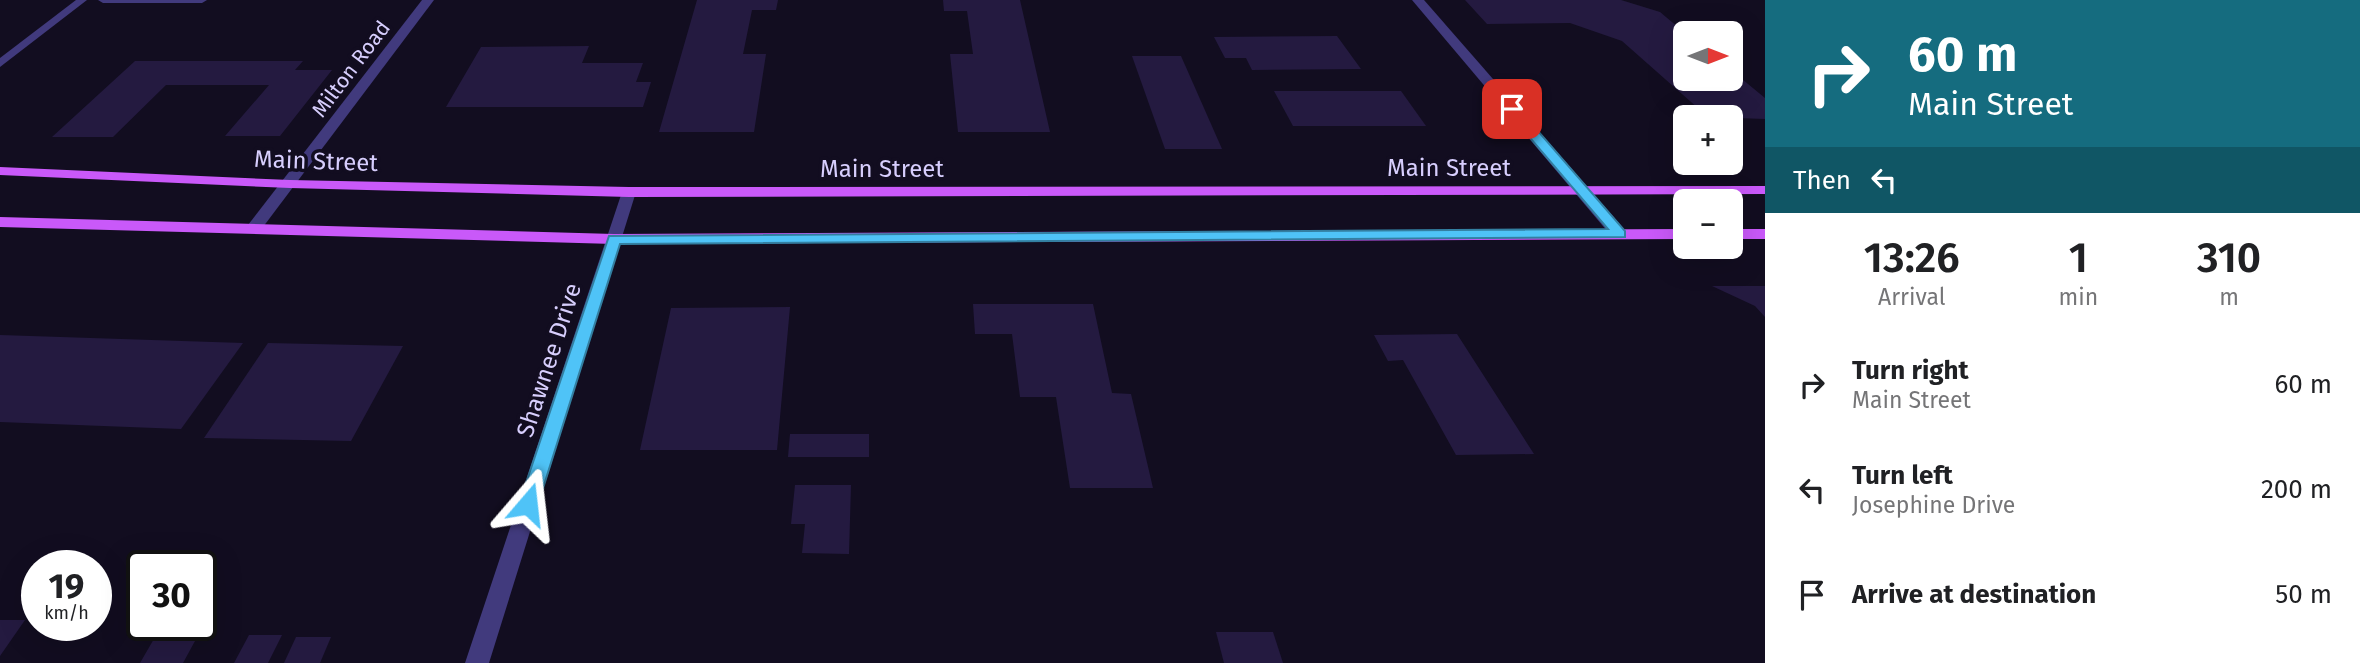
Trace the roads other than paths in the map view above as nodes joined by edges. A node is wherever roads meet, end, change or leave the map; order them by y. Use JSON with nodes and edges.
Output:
{"nodes":[{"id":1,"x":82,"y":0,"type":"edge"},
{"id":2,"x":103,"y":0,"type":"edge"},
{"id":3,"x":202,"y":0,"type":"edge"},
{"id":4,"x":428,"y":0,"type":"edge"},
{"id":5,"x":1418,"y":0,"type":"edge"},
{"id":6,"x":0,"y":64,"type":"edge"},
{"id":7,"x":0,"y":171,"type":"edge"},
{"id":8,"x":290,"y":184,"type":"junction"},
{"id":9,"x":1765,"y":190,"type":"edge"},
{"id":10,"x":1582,"y":191,"type":"junction"},
{"id":11,"x":629,"y":192,"type":"junction"},
{"id":12,"x":0,"y":222,"type":"edge"},
{"id":13,"x":254,"y":228,"type":"junction"},
{"id":14,"x":1619,"y":234,"type":"junction"},
{"id":15,"x":1673,"y":234,"type":"edge"},
{"id":16,"x":1743,"y":234,"type":"edge"},
{"id":17,"x":1765,"y":234,"type":"edge"},
{"id":18,"x":614,"y":239,"type":"junction"},
{"id":19,"x":477,"y":663,"type":"edge"}],
"edges":[{"from":1,"to":6,"type":"lane"},
{"from":2,"to":3,"type":"lane"},
{"from":4,"to":8,"type":"street","name":"Milton Road"},
{"from":5,"to":10,"type":"street"},
{"from":7,"to":8,"type":"main road","name":"Main Street"},
{"from":8,"to":11,"type":"main road","name":"Main Street"},
{"from":8,"to":13,"type":"street","name":"Milton Road"},
{"from":9,"to":10,"type":"main road","name":"Main Street"},
{"from":10,"to":11,"type":"main road","name":"Main Street"},
{"from":10,"to":14,"type":"street"},
{"from":11,"to":18,"type":"street","name":"Shawnee Drive"},
{"from":12,"to":13,"type":"main road"},
{"from":13,"to":18,"type":"main road"},
{"from":14,"to":15,"type":"main road"},
{"from":14,"to":18,"type":"main road"},
{"from":16,"to":17,"type":"main road"},
{"from":18,"to":19,"type":"street","name":"Shawnee Drive"}]}
